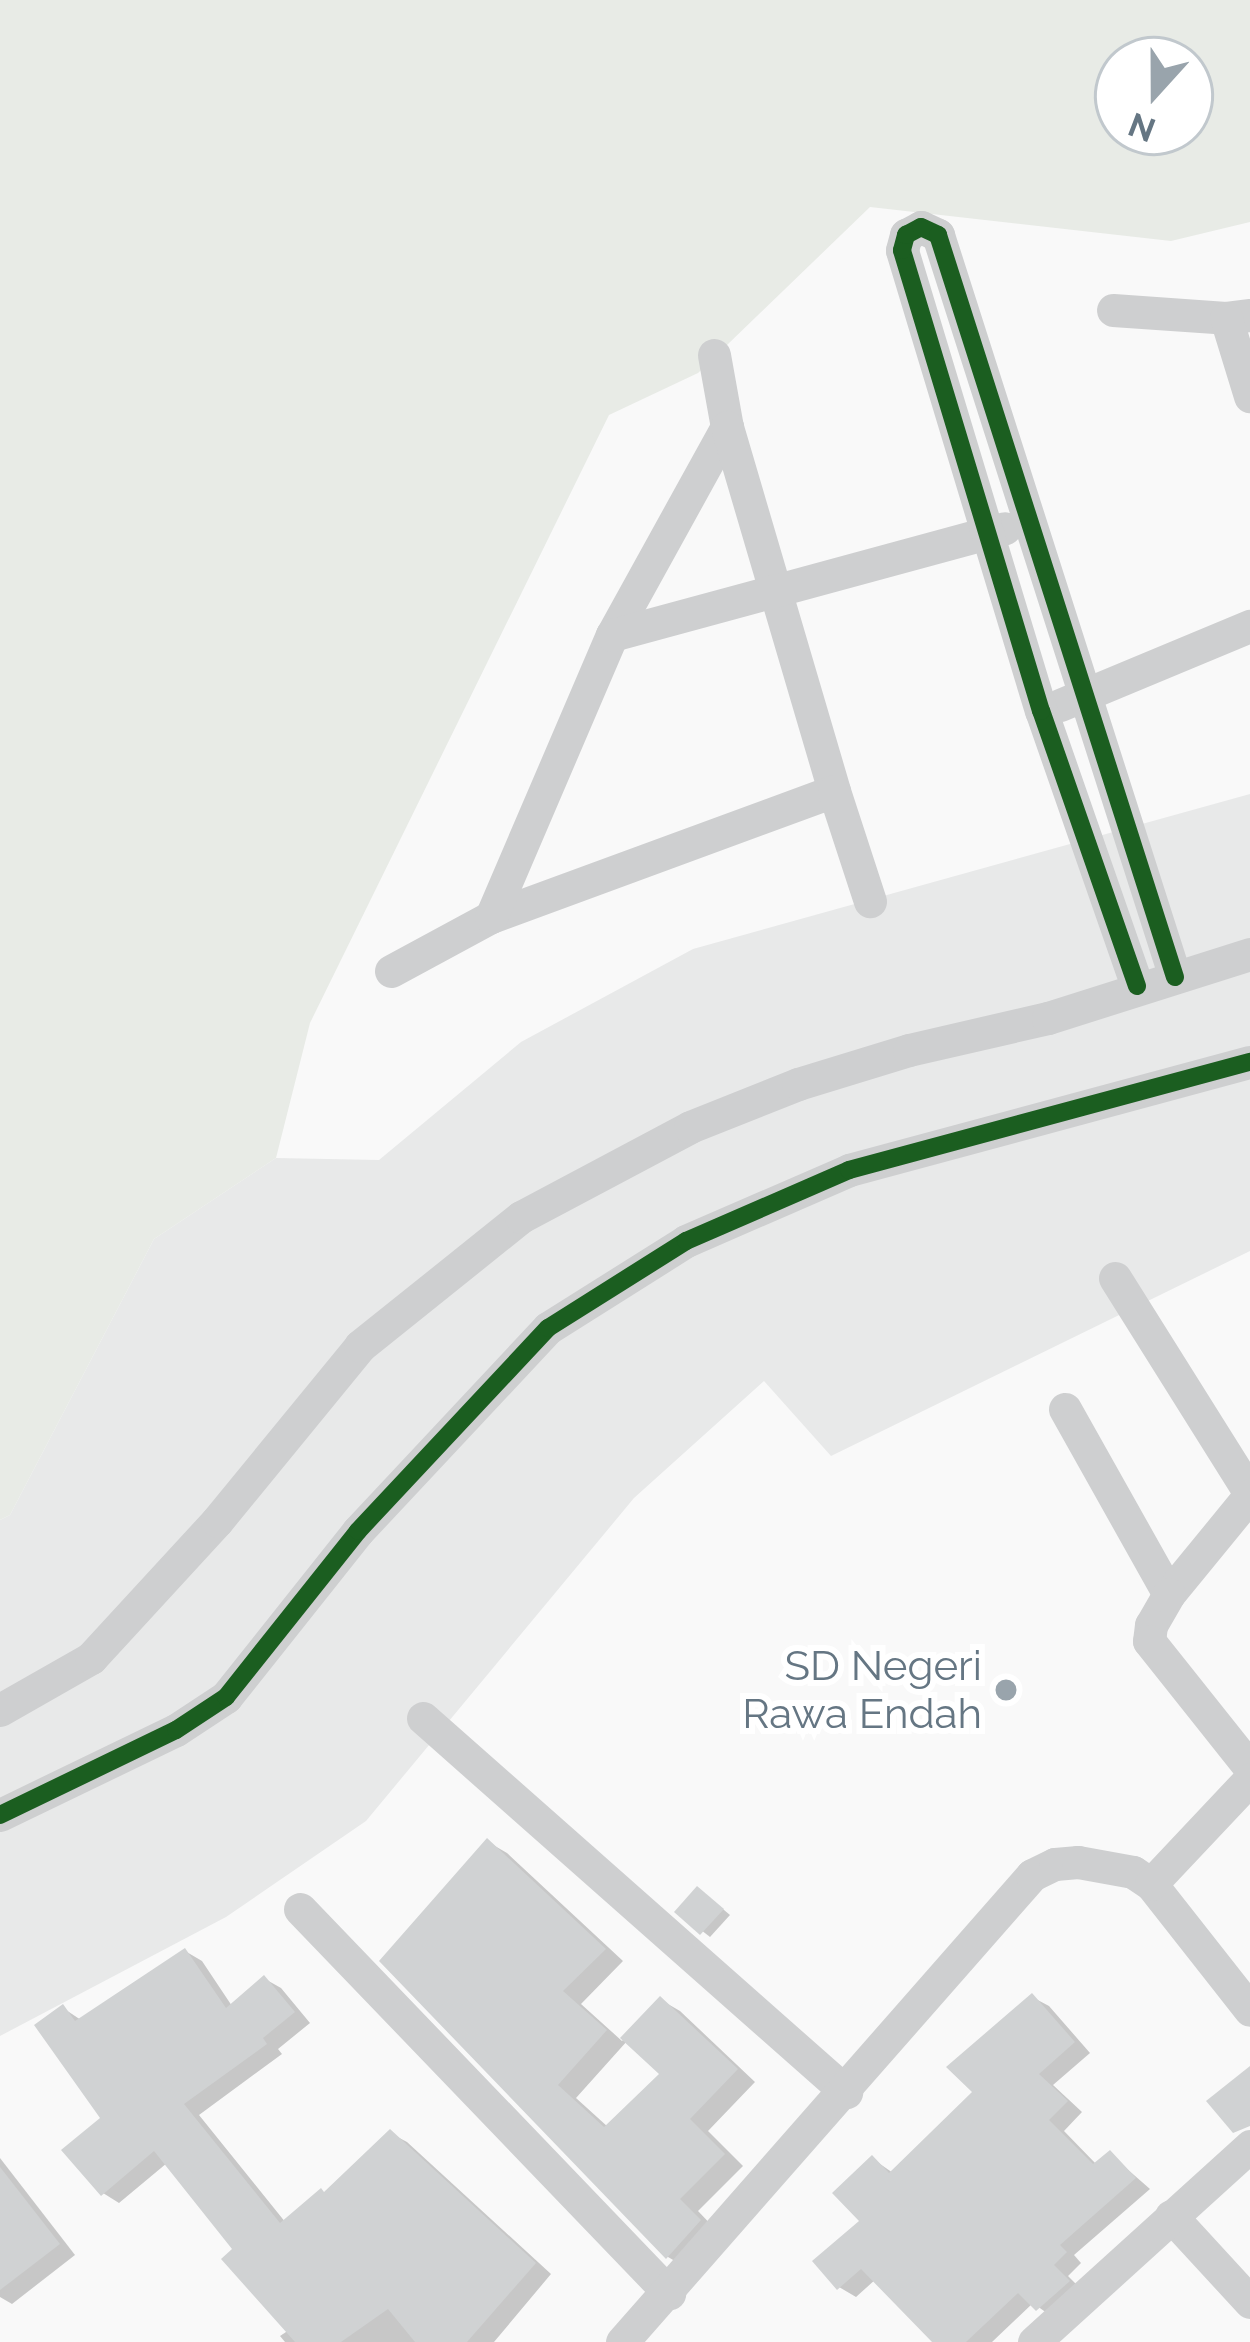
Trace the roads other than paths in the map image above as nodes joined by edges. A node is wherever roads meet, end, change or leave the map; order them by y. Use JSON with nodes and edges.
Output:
{"nodes":[{"id":1,"x":1113,"y":310,"type":"dead end"},
{"id":2,"x":1238,"y":316,"type":"edge"},
{"id":3,"x":714,"y":356,"type":"dead end"},
{"id":4,"x":1250,"y":395,"type":"edge"},
{"id":5,"x":727,"y":428,"type":"junction"},
{"id":6,"x":1030,"y":521,"type":"junction"},
{"id":7,"x":986,"y":534,"type":"junction"},
{"id":8,"x":776,"y":593,"type":"junction"},
{"id":9,"x":1250,"y":626,"type":"edge"},
{"id":10,"x":612,"y":635,"type":"junction"},
{"id":11,"x":1082,"y":698,"type":"junction"},
{"id":12,"x":1041,"y":711,"type":"junction"},
{"id":13,"x":834,"y":790,"type":"junction"},
{"id":14,"x":870,"y":901,"type":"dead end"},
{"id":15,"x":490,"y":917,"type":"junction"},
{"id":16,"x":1250,"y":954,"type":"edge"},
{"id":17,"x":391,"y":971,"type":"dead end"},
{"id":18,"x":1174,"y":977,"type":"junction"},
{"id":19,"x":1136,"y":986,"type":"junction"},
{"id":20,"x":1250,"y":1062,"type":"edge"},
{"id":21,"x":1115,"y":1278,"type":"dead end"},
{"id":22,"x":1065,"y":1409,"type":"dead end"},
{"id":23,"x":1250,"y":1494,"type":"edge"},
{"id":24,"x":1169,"y":1594,"type":"junction"},
{"id":25,"x":0,"y":1710,"type":"edge"},
{"id":26,"x":423,"y":1718,"type":"dead end"},
{"id":27,"x":1250,"y":1768,"type":"edge"},
{"id":28,"x":1250,"y":1779,"type":"edge"},
{"id":29,"x":0,"y":1815,"type":"edge"},
{"id":30,"x":1151,"y":1884,"type":"junction"},
{"id":31,"x":300,"y":1909,"type":"dead end"},
{"id":32,"x":1250,"y":2010,"type":"edge"},
{"id":33,"x":846,"y":2092,"type":"junction"},
{"id":34,"x":1250,"y":2146,"type":"edge"},
{"id":35,"x":1171,"y":2216,"type":"junction"},
{"id":36,"x":669,"y":2293,"type":"junction"},
{"id":37,"x":1250,"y":2302,"type":"edge"},
{"id":38,"x":622,"y":2342,"type":"edge"},
{"id":39,"x":1034,"y":2342,"type":"edge"}],
"edges":[{"from":1,"to":2,"type":"street"},
{"from":2,"to":4,"type":"street"},
{"from":3,"to":5,"type":"street"},
{"from":5,"to":8,"type":"street"},
{"from":5,"to":10,"type":"street"},
{"from":6,"to":7,"type":"street"},
{"from":6,"to":7,"type":"street"},
{"from":6,"to":11,"type":"street"},
{"from":7,"to":8,"type":"street"},
{"from":7,"to":12,"type":"street"},
{"from":8,"to":10,"type":"street"},
{"from":8,"to":13,"type":"street"},
{"from":9,"to":11,"type":"street"},
{"from":10,"to":15,"type":"street"},
{"from":11,"to":12,"type":"street"},
{"from":11,"to":18,"type":"street"},
{"from":12,"to":19,"type":"street"},
{"from":13,"to":14,"type":"street"},
{"from":13,"to":15,"type":"street"},
{"from":15,"to":17,"type":"street"},
{"from":16,"to":18,"type":"street"},
{"from":18,"to":19,"type":"street"},
{"from":19,"to":25,"type":"street"},
{"from":20,"to":29,"type":"street"},
{"from":21,"to":23,"type":"street"},
{"from":22,"to":24,"type":"street"},
{"from":23,"to":24,"type":"street"},
{"from":24,"to":27,"type":"street"},
{"from":26,"to":33,"type":"street"},
{"from":28,"to":30,"type":"street"},
{"from":30,"to":32,"type":"street"},
{"from":30,"to":33,"type":"street"},
{"from":31,"to":36,"type":"street"},
{"from":33,"to":36,"type":"street"},
{"from":34,"to":35,"type":"street"},
{"from":35,"to":37,"type":"street"},
{"from":35,"to":39,"type":"street"},
{"from":36,"to":38,"type":"street"}]}
